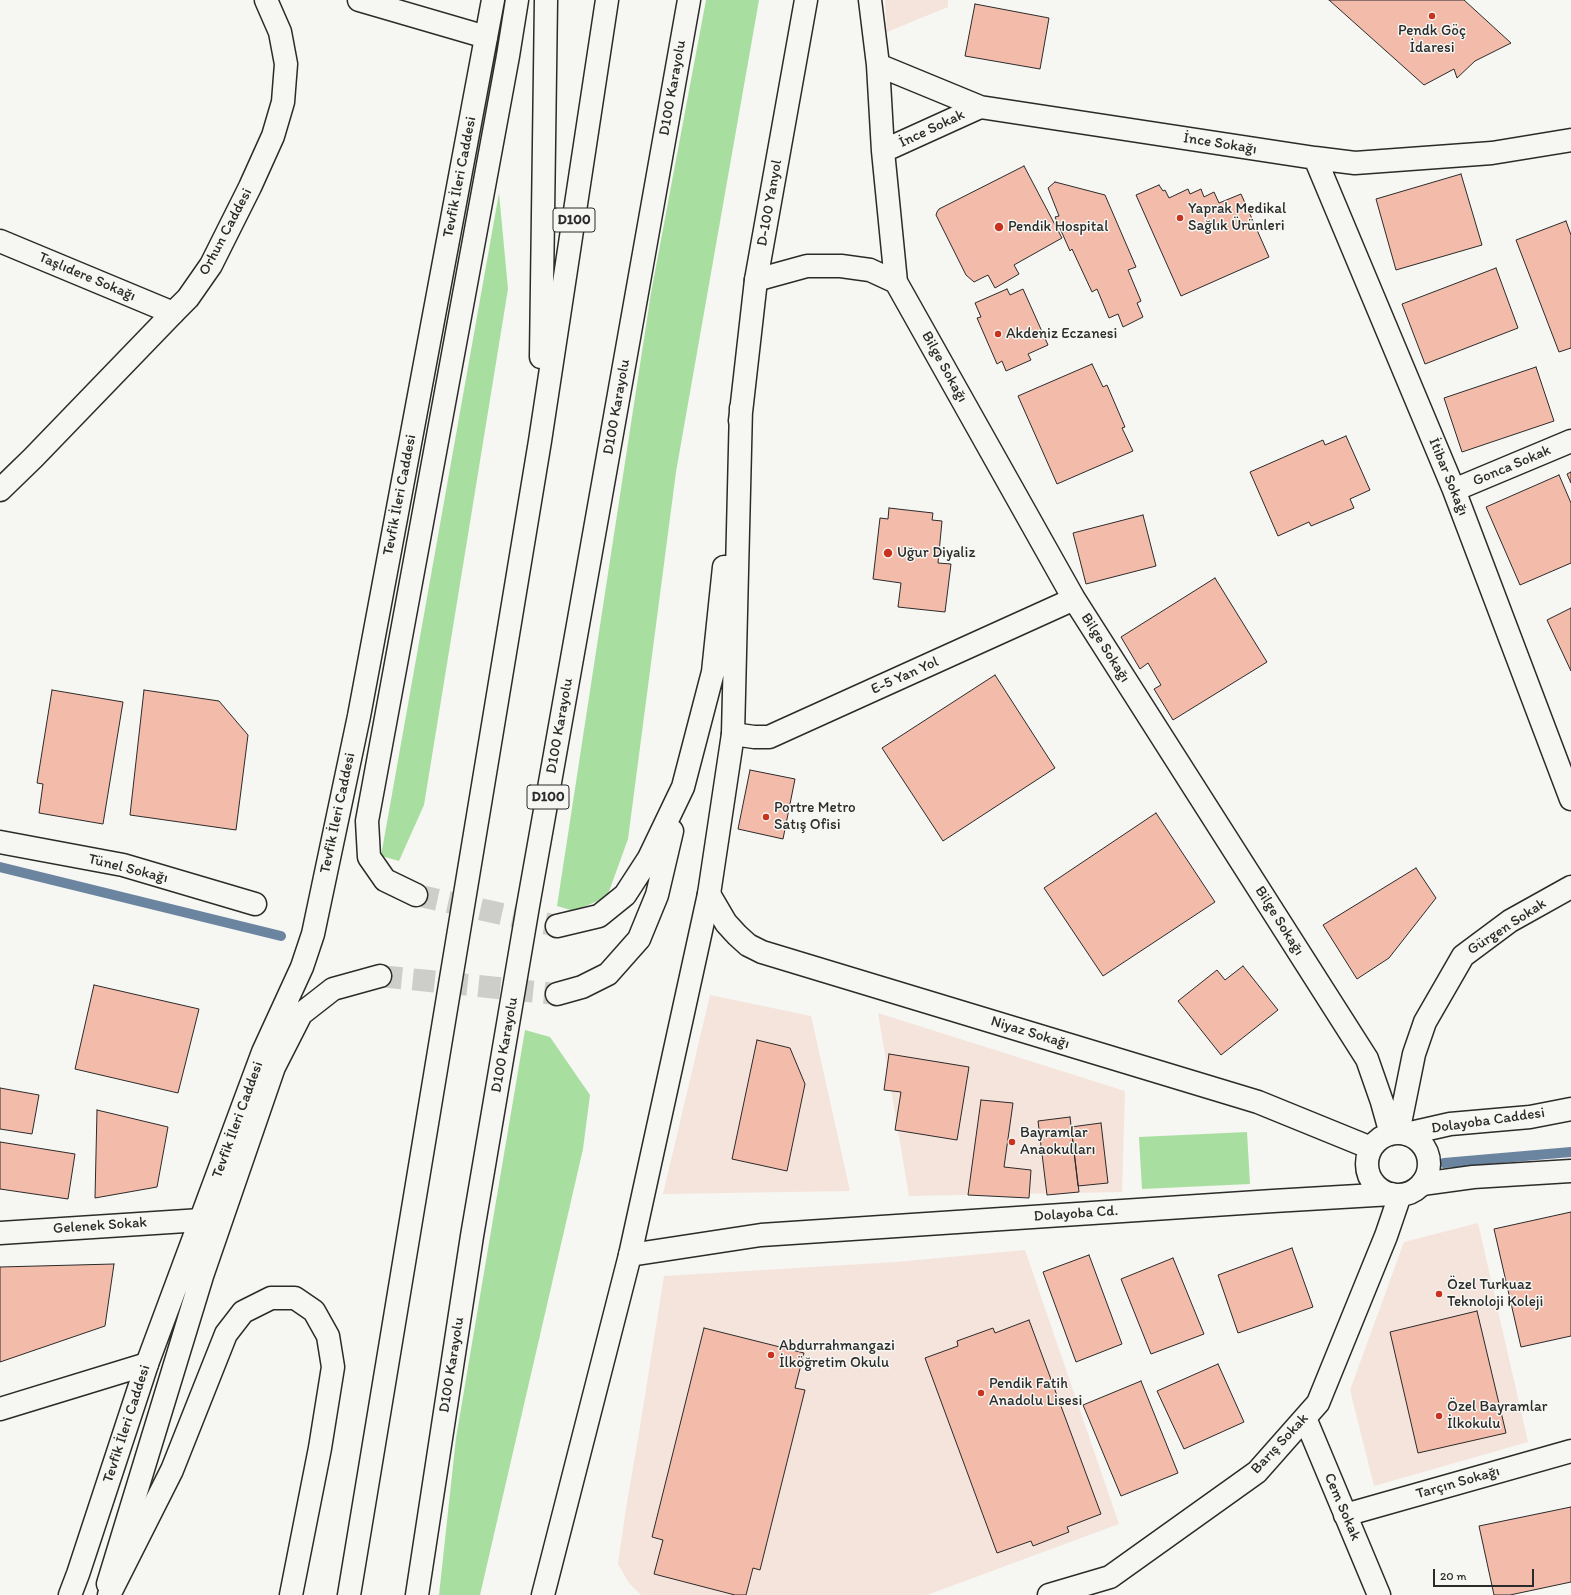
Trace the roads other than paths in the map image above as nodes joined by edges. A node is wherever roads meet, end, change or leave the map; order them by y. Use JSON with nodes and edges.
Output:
{"nodes":[{"id":1,"x":266,"y":0,"type":"edge"},
{"id":2,"x":359,"y":0,"type":"edge"},
{"id":3,"x":493,"y":0,"type":"edge"},
{"id":4,"x":517,"y":0,"type":"edge"},
{"id":5,"x":546,"y":0,"type":"edge"},
{"id":6,"x":607,"y":0,"type":"edge"},
{"id":7,"x":689,"y":0,"type":"edge"},
{"id":8,"x":806,"y":0,"type":"edge"},
{"id":9,"x":870,"y":0,"type":"edge"},
{"id":10,"x":486,"y":37,"type":"junction"},
{"id":11,"x":878,"y":66,"type":"junction"},
{"id":12,"x":980,"y":107,"type":"junction"},
{"id":13,"x":1571,"y":140,"type":"edge"},
{"id":14,"x":883,"y":151,"type":"junction"},
{"id":15,"x":1315,"y":158,"type":"junction"},
{"id":16,"x":0,"y":241,"type":"edge"},
{"id":17,"x":756,"y":280,"type":"junction"},
{"id":18,"x":896,"y":282,"type":"junction"},
{"id":19,"x":173,"y":313,"type":"junction"},
{"id":20,"x":741,"y":408,"type":"junction"},
{"id":21,"x":540,"y":440,"type":"junction"},
{"id":22,"x":1571,"y":441,"type":"edge"},
{"id":23,"x":0,"y":490,"type":"edge"},
{"id":24,"x":1454,"y":490,"type":"junction"},
{"id":25,"x":1074,"y":599,"type":"junction"},
{"id":26,"x":733,"y":734,"type":"junction"},
{"id":27,"x":683,"y":787,"type":"junction"},
{"id":28,"x":1571,"y":799,"type":"edge"},
{"id":29,"x":0,"y":842,"type":"edge"},
{"id":30,"x":1571,"y":887,"type":"edge"},
{"id":31,"x":709,"y":894,"type":"junction"},
{"id":32,"x":416,"y":895,"type":"tunnel mouth"},
{"id":33,"x":255,"y":904,"type":"dead end"},
{"id":34,"x":557,"y":926,"type":"tunnel mouth"},
{"id":35,"x":380,"y":976,"type":"tunnel mouth"},
{"id":36,"x":557,"y":994,"type":"tunnel mouth"},
{"id":37,"x":1571,"y":1109,"type":"edge"},
{"id":38,"x":1398,"y":1133,"type":"junction"},
{"id":39,"x":1372,"y":1148,"type":"junction"},
{"id":40,"x":1571,"y":1171,"type":"edge"},
{"id":41,"x":1422,"y":1184,"type":"junction"},
{"id":42,"x":1396,"y":1195,"type":"junction"},
{"id":43,"x":201,"y":1220,"type":"junction"},
{"id":44,"x":0,"y":1233,"type":"edge"},
{"id":45,"x":630,"y":1255,"type":"junction"},
{"id":46,"x":147,"y":1364,"type":"junction"},
{"id":47,"x":0,"y":1409,"type":"edge"},
{"id":48,"x":1305,"y":1418,"type":"junction"},
{"id":49,"x":1571,"y":1451,"type":"edge"},
{"id":50,"x":1345,"y":1515,"type":"junction"},
{"id":51,"x":1113,"y":1586,"type":"edge"},
{"id":52,"x":70,"y":1595,"type":"edge"},
{"id":53,"x":104,"y":1595,"type":"edge"},
{"id":54,"x":109,"y":1595,"type":"edge"},
{"id":55,"x":291,"y":1595,"type":"edge"},
{"id":56,"x":349,"y":1595,"type":"edge"},
{"id":57,"x":417,"y":1595,"type":"edge"},
{"id":58,"x":543,"y":1595,"type":"edge"},
{"id":59,"x":1049,"y":1595,"type":"edge"},
{"id":60,"x":1379,"y":1595,"type":"edge"}],
"edges":[{"from":1,"to":19,"type":"main road","name":"Orhun Caddesi"},
{"from":2,"to":10,"type":"main road"},
{"from":3,"to":10,"type":"main road","name":"Tevfik İleri Caddesi"},
{"from":4,"to":32,"type":"main road"},
{"from":5,"to":21,"type":"main road"},
{"from":6,"to":21,"type":"main road","number":"D100"},
{"from":7,"to":57,"type":"main road","name":"D100 Karayolu","number":"D100"},
{"from":8,"to":17,"type":"main road","name":"D-100 Yanyol"},
{"from":9,"to":11,"type":"main road"},
{"from":10,"to":43,"type":"main road","name":"Tevfik İleri Caddesi"},
{"from":11,"to":12,"type":"main road","name":"İnce Sokağı"},
{"from":11,"to":14,"type":"main road"},
{"from":12,"to":14,"type":"main road","name":"İnce Sokak"},
{"from":12,"to":15,"type":"main road","name":"İnce Sokağı"},
{"from":13,"to":15,"type":"main road","name":"İnce Sokağı"},
{"from":14,"to":18,"type":"main road"},
{"from":15,"to":24,"type":"main road","name":"İtibar Sokağı"},
{"from":16,"to":19,"type":"main road","name":"Taşlıdere Sokağı"},
{"from":17,"to":18,"type":"main road"},
{"from":17,"to":20,"type":"main road","name":"D-100 Yanyol"},
{"from":18,"to":25,"type":"main road","name":"Bilge Sokağı"},
{"from":19,"to":23,"type":"main road","name":"Orhun Caddesi"},
{"from":20,"to":26,"type":"main road"},
{"from":20,"to":27,"type":"main road"},
{"from":21,"to":56,"type":"main road","number":"D100"},
{"from":22,"to":24,"type":"main road","name":"Gonca Sokak"},
{"from":24,"to":28,"type":"main road","name":"İtibar Sokağı"},
{"from":25,"to":26,"type":"main road","name":"E-5 Yan Yol"},
{"from":25,"to":38,"type":"main road","name":"Bilge Sokağı"},
{"from":26,"to":31,"type":"main road"},
{"from":27,"to":34,"type":"main road"},
{"from":27,"to":36,"type":"main road"},
{"from":29,"to":33,"type":"main road","name":"Tünel Sokağı"},
{"from":30,"to":38,"type":"main road","name":"Gürgen Sokak"},
{"from":31,"to":39,"type":"main road","name":"Niyaz Sokağı"},
{"from":31,"to":45,"type":"main road"},
{"from":35,"to":53,"type":"main road"},
{"from":37,"to":38,"type":"main road","name":"Dolayoba Caddesi"},
{"from":38,"to":39,"type":"main road"},
{"from":38,"to":41,"type":"main road"},
{"from":39,"to":42,"type":"main road"},
{"from":40,"to":41,"type":"main road"},
{"from":41,"to":42,"type":"main road"},
{"from":42,"to":45,"type":"main road","name":"Dolayoba Cd."},
{"from":42,"to":48,"type":"main road","name":"Barış Sokak"},
{"from":43,"to":44,"type":"main road","name":"Gelenek Sokak"},
{"from":43,"to":46,"type":"main road","name":"Tevfik İleri Caddesi"},
{"from":45,"to":58,"type":"main road"},
{"from":46,"to":47,"type":"main road"},
{"from":46,"to":52,"type":"main road","name":"Tevfik İleri Caddesi"},
{"from":48,"to":50,"type":"main road","name":"Cem Sokak"},
{"from":48,"to":51,"type":"main road","name":"Barış Sokak"},
{"from":49,"to":50,"type":"main road","name":"Tarçın Sokağı"},
{"from":50,"to":60,"type":"main road","name":"Cem Sokak"},
{"from":51,"to":59,"type":"main road","name":"Barış Sokak"},
{"from":54,"to":55,"type":"main road"}]}
